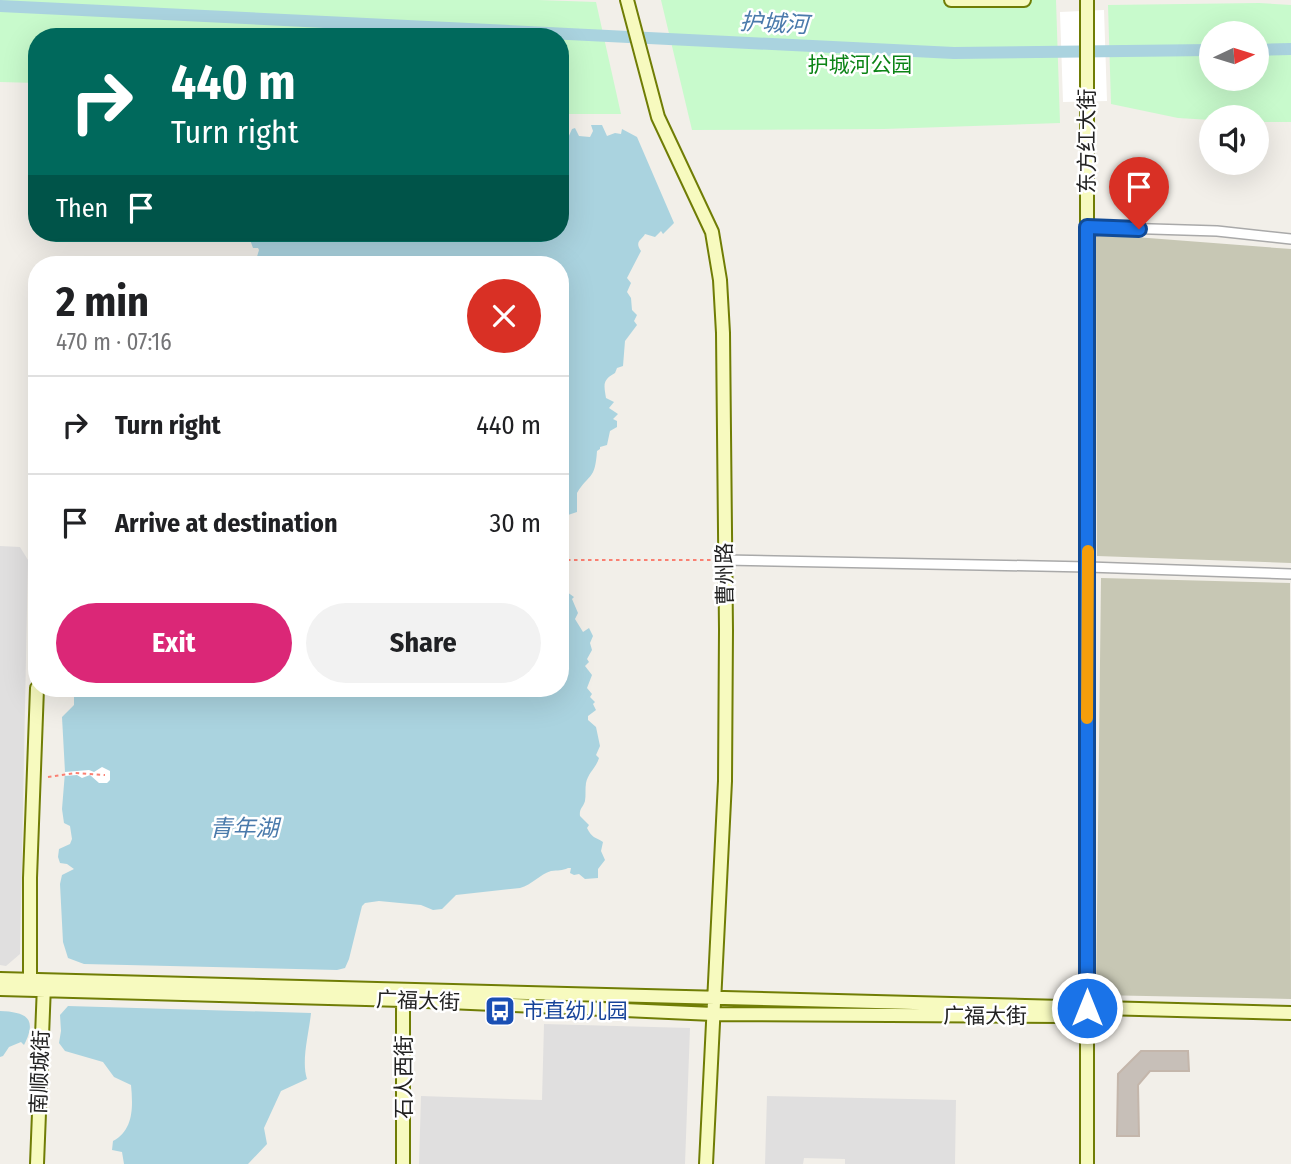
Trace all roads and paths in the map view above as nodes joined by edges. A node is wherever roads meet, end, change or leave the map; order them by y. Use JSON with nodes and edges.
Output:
{"nodes":[{"id":1,"x":627,"y":0,"type":"edge"},
{"id":2,"x":951,"y":0,"type":"edge"},
{"id":3,"x":1024,"y":0,"type":"edge"},
{"id":4,"x":1087,"y":4,"type":"edge"},
{"id":5,"x":1087,"y":227,"type":"junction"},
{"id":6,"x":1291,"y":239,"type":"edge"},
{"id":7,"x":569,"y":560,"type":"edge"},
{"id":8,"x":724,"y":560,"type":"junction"},
{"id":9,"x":1088,"y":567,"type":"junction"},
{"id":10,"x":1291,"y":574,"type":"edge"},
{"id":11,"x":37,"y":697,"type":"edge"},
{"id":12,"x":105,"y":775,"type":"dead end"},
{"id":13,"x":33,"y":779,"type":"junction"},
{"id":14,"x":0,"y":979,"type":"edge"},
{"id":15,"x":39,"y":984,"type":"junction"},
{"id":16,"x":0,"y":989,"type":"edge"},
{"id":17,"x":403,"y":995,"type":"junction"},
{"id":18,"x":714,"y":998,"type":"junction"},
{"id":19,"x":1087,"y":1008,"type":"junction"},
{"id":20,"x":1291,"y":1013,"type":"edge"},
{"id":21,"x":713,"y":1014,"type":"junction"},
{"id":22,"x":37,"y":1164,"type":"edge"},
{"id":23,"x":403,"y":1164,"type":"edge"},
{"id":24,"x":706,"y":1164,"type":"edge"},
{"id":25,"x":1087,"y":1164,"type":"edge"}],
"edges":[{"from":1,"to":8,"type":"main road","name":"曹州路"},
{"from":2,"to":3,"type":"main road"},
{"from":4,"to":5,"type":"main road","name":"东方红大街"},
{"from":5,"to":6,"type":"street"},
{"from":5,"to":9,"type":"main road","name":"东方红大街"},
{"from":7,"to":8,"type":"path"},
{"from":8,"to":9,"type":"street"},
{"from":8,"to":18,"type":"main road","name":"曹州路"},
{"from":9,"to":10,"type":"street"},
{"from":9,"to":19,"type":"main road","name":"东方红大街"},
{"from":11,"to":13,"type":"main road","name":"南顺城街"},
{"from":12,"to":13,"type":"path"},
{"from":13,"to":15,"type":"main road","name":"南顺城街"},
{"from":14,"to":15,"type":"main road","name":"广福大街"},
{"from":15,"to":16,"type":"main road","name":"广福大街"},
{"from":15,"to":17,"type":"main road","name":"广福大街"},
{"from":15,"to":22,"type":"main road","name":"南顺城街"},
{"from":17,"to":18,"type":"main road","name":"广福大街"},
{"from":17,"to":21,"type":"main road","name":"广福大街"},
{"from":17,"to":23,"type":"main road","name":"石人西街"},
{"from":18,"to":19,"type":"main road","name":"广福大街"},
{"from":18,"to":21,"type":"main road","name":"曹州路"},
{"from":19,"to":20,"type":"main road","name":"广福大街"},
{"from":19,"to":21,"type":"main road","name":"广福大街"},
{"from":19,"to":25,"type":"main road","name":"东方红大街"},
{"from":21,"to":24,"type":"main road","name":"曹州路"}]}
